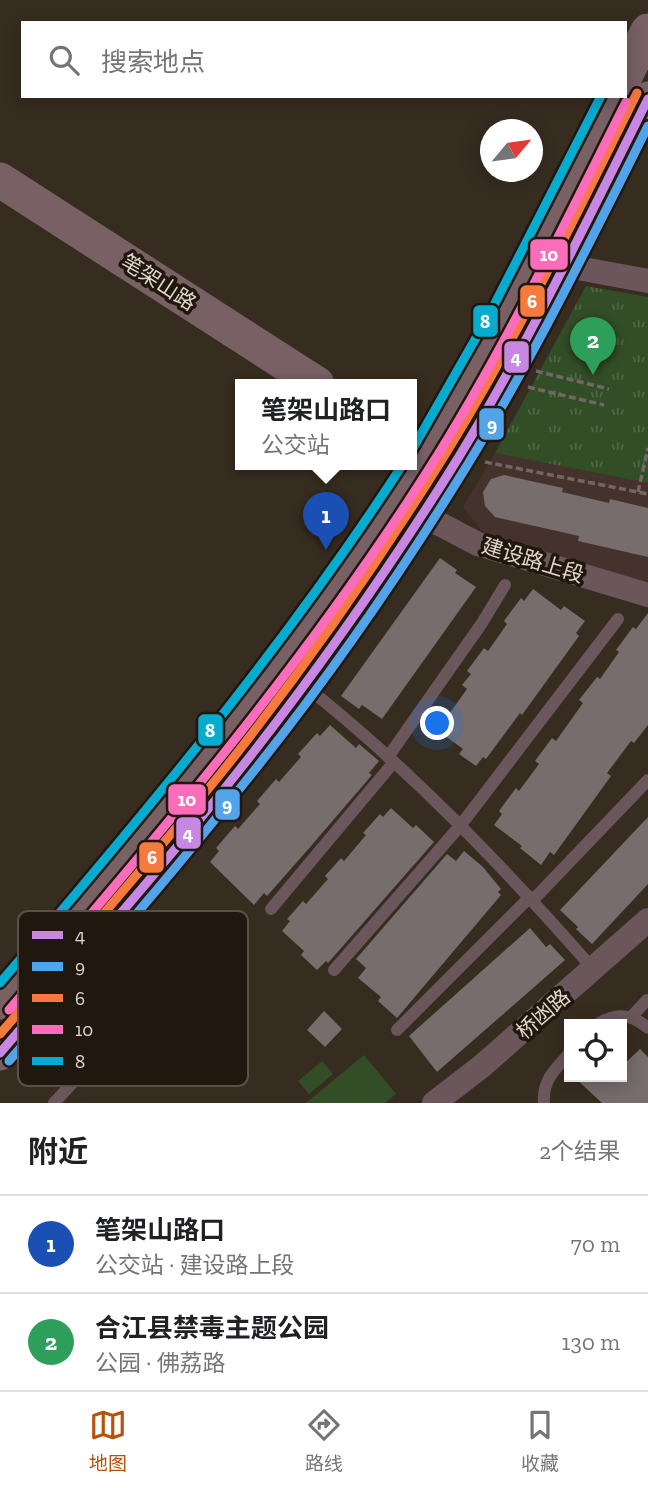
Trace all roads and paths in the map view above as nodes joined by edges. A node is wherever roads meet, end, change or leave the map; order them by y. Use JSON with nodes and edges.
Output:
{"nodes":[{"id":1,"x":648,"y":31,"type":"edge"},
{"id":2,"x":627,"y":72,"type":"edge"},
{"id":3,"x":614,"y":98,"type":"edge"},
{"id":4,"x":648,"y":99,"type":"edge"},
{"id":5,"x":0,"y":180,"type":"edge"},
{"id":6,"x":548,"y":263,"type":"junction"},
{"id":7,"x":648,"y":281,"type":"edge"},
{"id":8,"x":533,"y":370,"type":"dead end"},
{"id":9,"x":309,"y":379,"type":"edge"},
{"id":10,"x":525,"y":386,"type":"dead end"},
{"id":11,"x":609,"y":389,"type":"dead end"},
{"id":12,"x":604,"y":405,"type":"dead end"},
{"id":13,"x":648,"y":448,"type":"edge"},
{"id":14,"x":442,"y":458,"type":"edge"},
{"id":15,"x":638,"y":492,"type":"junction"},
{"id":16,"x":648,"y":494,"type":"edge"},
{"id":17,"x":408,"y":507,"type":"junction"},
{"id":18,"x":505,"y":585,"type":"dead end"},
{"id":19,"x":648,"y":594,"type":"edge"},
{"id":20,"x":618,"y":619,"type":"dead end"},
{"id":21,"x":304,"y":685,"type":"junction"},
{"id":22,"x":391,"y":760,"type":"junction"},
{"id":23,"x":648,"y":780,"type":"edge"},
{"id":24,"x":460,"y":827,"type":"junction"},
{"id":25,"x":532,"y":899,"type":"junction"},
{"id":26,"x":271,"y":909,"type":"dead end"},
{"id":27,"x":78,"y":911,"type":"edge"},
{"id":28,"x":122,"y":911,"type":"edge"},
{"id":29,"x":648,"y":920,"type":"edge"},
{"id":30,"x":334,"y":970,"type":"dead end"},
{"id":31,"x":594,"y":970,"type":"junction"},
{"id":32,"x":18,"y":981,"type":"edge"},
{"id":33,"x":647,"y":1000,"type":"edge"},
{"id":34,"x":0,"y":1002,"type":"edge"},
{"id":35,"x":631,"y":1017,"type":"junction"},
{"id":36,"x":607,"y":1019,"type":"edge"},
{"id":37,"x":648,"y":1028,"type":"edge"},
{"id":38,"x":397,"y":1030,"type":"dead end"},
{"id":39,"x":18,"y":1032,"type":"edge"},
{"id":40,"x":0,"y":1053,"type":"edge"},
{"id":41,"x":564,"y":1060,"type":"edge"},
{"id":42,"x":70,"y":1086,"type":"edge"},
{"id":43,"x":54,"y":1103,"type":"edge"},
{"id":44,"x":434,"y":1103,"type":"edge"},
{"id":45,"x":544,"y":1103,"type":"edge"}],
"edges":[{"from":1,"to":2,"type":"main road"},
{"from":3,"to":6,"type":"main road"},
{"from":4,"to":6,"type":"main road"},
{"from":5,"to":9,"type":"main road","name":"笔架山路"},
{"from":6,"to":7,"type":"street"},
{"from":6,"to":14,"type":"main road"},
{"from":8,"to":11,"type":"path"},
{"from":10,"to":12,"type":"path"},
{"from":13,"to":15,"type":"path"},
{"from":14,"to":15,"type":"path"},
{"from":14,"to":17,"type":"main road"},
{"from":15,"to":16,"type":"path"},
{"from":17,"to":19,"type":"street","name":"建设路上段"},
{"from":17,"to":21,"type":"main road"},
{"from":17,"to":27,"type":"main road"},
{"from":18,"to":22,"type":"lane"},
{"from":20,"to":24,"type":"lane"},
{"from":21,"to":22,"type":"lane"},
{"from":21,"to":28,"type":"main road"},
{"from":22,"to":24,"type":"lane"},
{"from":22,"to":26,"type":"lane"},
{"from":23,"to":25,"type":"lane"},
{"from":24,"to":25,"type":"lane"},
{"from":24,"to":30,"type":"lane"},
{"from":25,"to":31,"type":"lane"},
{"from":25,"to":38,"type":"lane"},
{"from":29,"to":31,"type":"street","name":"桥凼路"},
{"from":31,"to":44,"type":"street","name":"桥凼路"},
{"from":32,"to":34,"type":"main road"},
{"from":33,"to":35,"type":"lane"},
{"from":35,"to":36,"type":"lane"},
{"from":35,"to":37,"type":"lane"},
{"from":39,"to":40,"type":"main road"},
{"from":41,"to":45,"type":"lane"},
{"from":42,"to":43,"type":"lane"}]}
